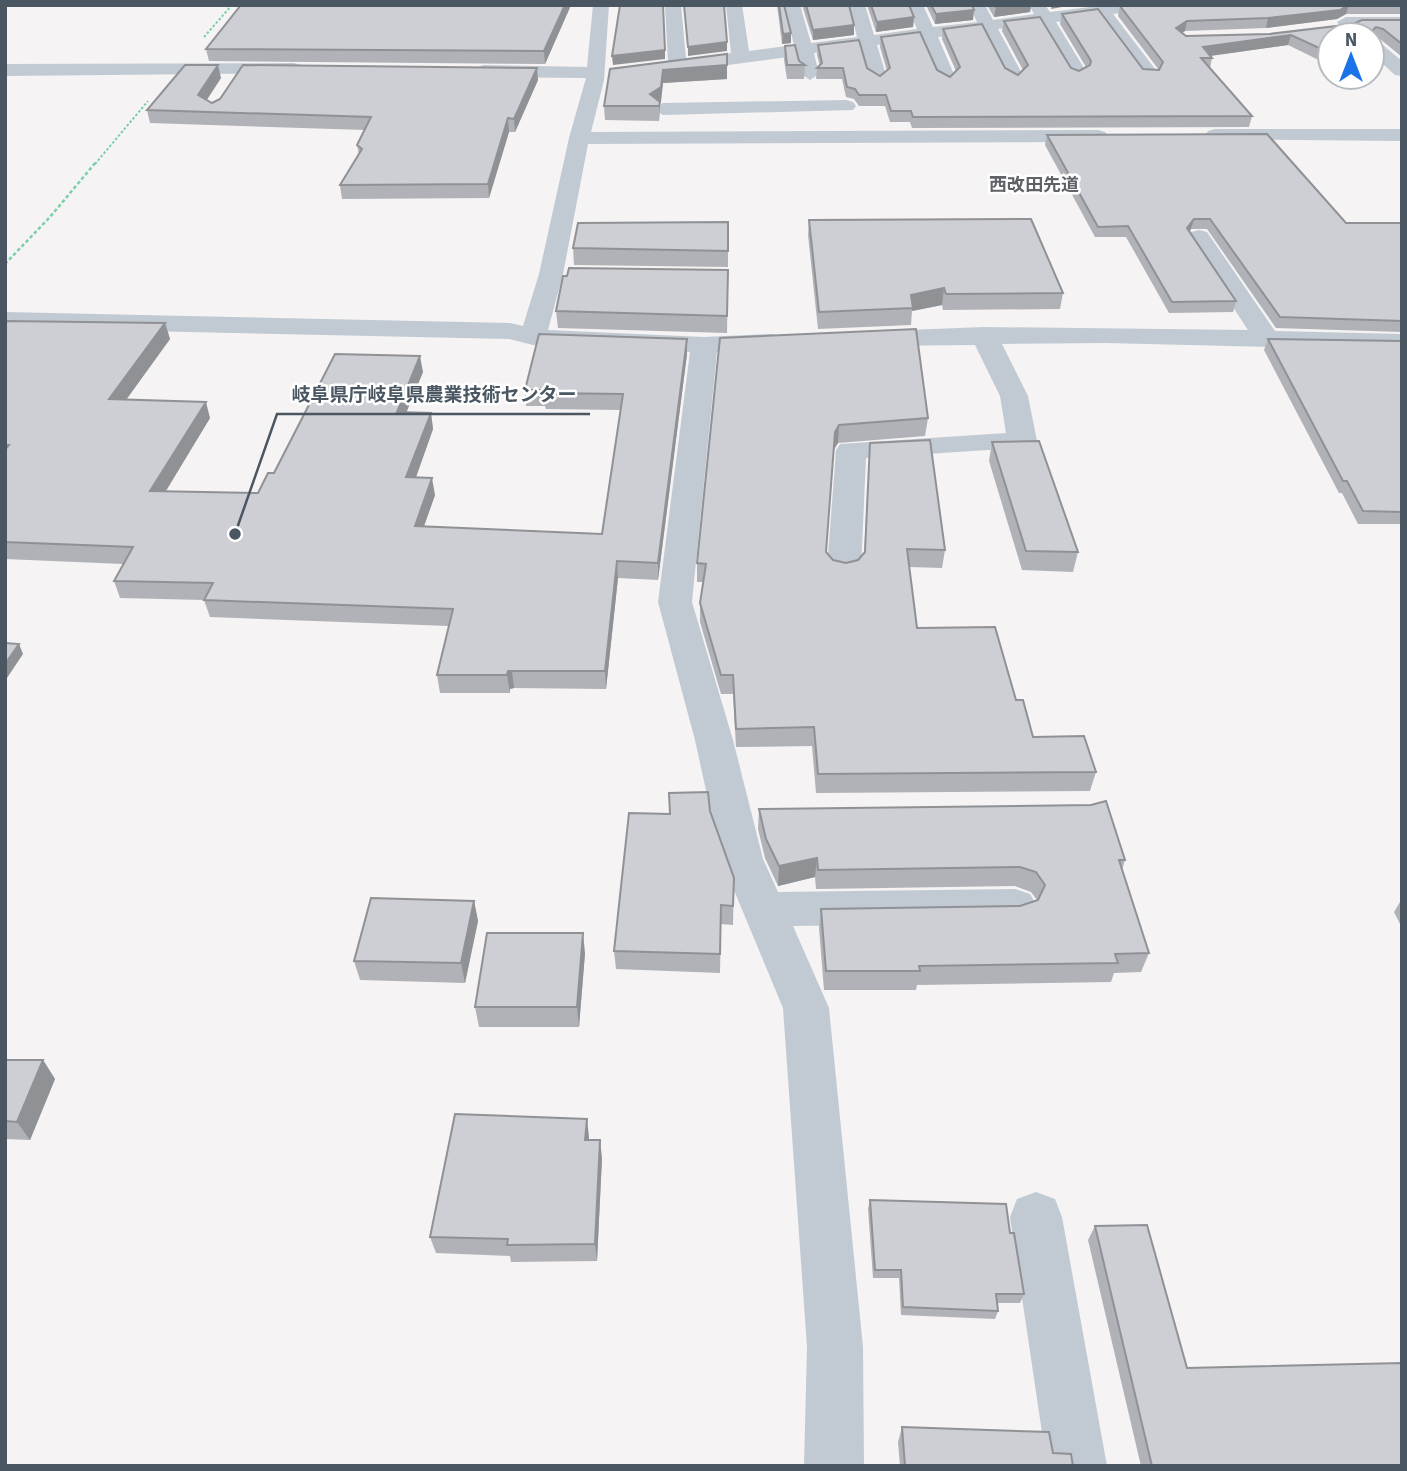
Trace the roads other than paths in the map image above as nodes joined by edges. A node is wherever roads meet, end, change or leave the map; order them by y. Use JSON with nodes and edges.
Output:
{"nodes":[{"id":1,"x":601,"y":5,"type":"edge"},
{"id":2,"x":673,"y":5,"type":"edge"},
{"id":3,"x":734,"y":5,"type":"edge"},
{"id":4,"x":792,"y":5,"type":"edge"},
{"id":5,"x":857,"y":5,"type":"edge"},
{"id":6,"x":915,"y":5,"type":"edge"},
{"id":7,"x":977,"y":5,"type":"edge"},
{"id":8,"x":1147,"y":5,"type":"edge"},
{"id":9,"x":1101,"y":8,"type":"edge"},
{"id":10,"x":1041,"y":11,"type":"edge"},
{"id":11,"x":988,"y":26,"type":"junction"},
{"id":12,"x":927,"y":33,"type":"junction"},
{"id":13,"x":867,"y":41,"type":"junction"},
{"id":14,"x":804,"y":50,"type":"junction"},
{"id":15,"x":1386,"y":57,"type":"edge"},
{"id":16,"x":741,"y":58,"type":"junction"},
{"id":17,"x":677,"y":66,"type":"junction"},
{"id":18,"x":239,"y":69,"type":"junction"},
{"id":19,"x":307,"y":69,"type":"edge"},
{"id":20,"x":650,"y":69,"type":"edge"},
{"id":21,"x":5,"y":70,"type":"edge"},
{"id":22,"x":466,"y":70,"type":"edge"},
{"id":23,"x":1402,"y":71,"type":"edge"},
{"id":24,"x":1078,"y":73,"type":"edge"},
{"id":25,"x":601,"y":74,"type":"junction"},
{"id":26,"x":1150,"y":74,"type":"edge"},
{"id":27,"x":811,"y":75,"type":"dead end"},
{"id":28,"x":1015,"y":77,"type":"edge"},
{"id":29,"x":878,"y":78,"type":"edge"},
{"id":30,"x":947,"y":79,"type":"edge"},
{"id":31,"x":227,"y":88,"type":"edge"},
{"id":32,"x":846,"y":106,"type":"edge"},
{"id":33,"x":724,"y":108,"type":"junction"},
{"id":34,"x":663,"y":109,"type":"edge"},
{"id":35,"x":1201,"y":135,"type":"edge"},
{"id":36,"x":1402,"y":135,"type":"edge"},
{"id":37,"x":1123,"y":136,"type":"edge"},
{"id":38,"x":579,"y":138,"type":"junction"},
{"id":39,"x":726,"y":138,"type":"junction"},
{"id":40,"x":1199,"y":237,"type":"edge"},
{"id":41,"x":551,"y":274,"type":"junction"},
{"id":42,"x":578,"y":274,"type":"edge"},
{"id":43,"x":5,"y":320,"type":"edge"},
{"id":44,"x":984,"y":335,"type":"junction"},
{"id":45,"x":533,"y":337,"type":"junction"},
{"id":46,"x":837,"y":339,"type":"edge"},
{"id":47,"x":1267,"y":339,"type":"junction"},
{"id":48,"x":797,"y":341,"type":"edge"},
{"id":49,"x":1402,"y":342,"type":"edge"},
{"id":50,"x":704,"y":345,"type":"junction"},
{"id":51,"x":844,"y":569,"type":"edge"},
{"id":52,"x":1015,"y":906,"type":"edge"},
{"id":53,"x":764,"y":909,"type":"junction"},
{"id":54,"x":1036,"y":1217,"type":"dead end"},
{"id":55,"x":834,"y":1466,"type":"edge"},
{"id":56,"x":1077,"y":1466,"type":"edge"}],
"edges":[{"from":1,"to":25,"type":"street"},
{"from":2,"to":17,"type":"street"},
{"from":3,"to":16,"type":"street"},
{"from":4,"to":14,"type":"street"},
{"from":5,"to":13,"type":"street"},
{"from":6,"to":12,"type":"street"},
{"from":7,"to":11,"type":"street"},
{"from":8,"to":9,"type":"street"},
{"from":9,"to":10,"type":"street"},
{"from":9,"to":26,"type":"street"},
{"from":10,"to":11,"type":"street"},
{"from":10,"to":24,"type":"street"},
{"from":11,"to":12,"type":"street"},
{"from":11,"to":28,"type":"street"},
{"from":12,"to":13,"type":"street"},
{"from":12,"to":30,"type":"street"},
{"from":13,"to":14,"type":"street"},
{"from":13,"to":29,"type":"street"},
{"from":14,"to":16,"type":"street"},
{"from":14,"to":27,"type":"street"},
{"from":15,"to":23,"type":"street"},
{"from":16,"to":17,"type":"street"},
{"from":17,"to":20,"type":"street"},
{"from":18,"to":19,"type":"street"},
{"from":18,"to":21,"type":"street"},
{"from":18,"to":31,"type":"street"},
{"from":22,"to":25,"type":"street"},
{"from":25,"to":38,"type":"street"},
{"from":32,"to":33,"type":"street"},
{"from":33,"to":34,"type":"street"},
{"from":33,"to":39,"type":"street"},
{"from":35,"to":36,"type":"street"},
{"from":37,"to":39,"type":"street"},
{"from":38,"to":39,"type":"street"},
{"from":38,"to":41,"type":"street"},
{"from":40,"to":47,"type":"street"},
{"from":41,"to":42,"type":"street"},
{"from":41,"to":45,"type":"street"},
{"from":43,"to":45,"type":"street"},
{"from":44,"to":46,"type":"street"},
{"from":44,"to":47,"type":"street"},
{"from":44,"to":51,"type":"street"},
{"from":45,"to":50,"type":"street"},
{"from":47,"to":49,"type":"street"},
{"from":48,"to":50,"type":"street"},
{"from":50,"to":53,"type":"street"},
{"from":52,"to":53,"type":"street"},
{"from":53,"to":55,"type":"street"},
{"from":54,"to":56,"type":"street"}]}
